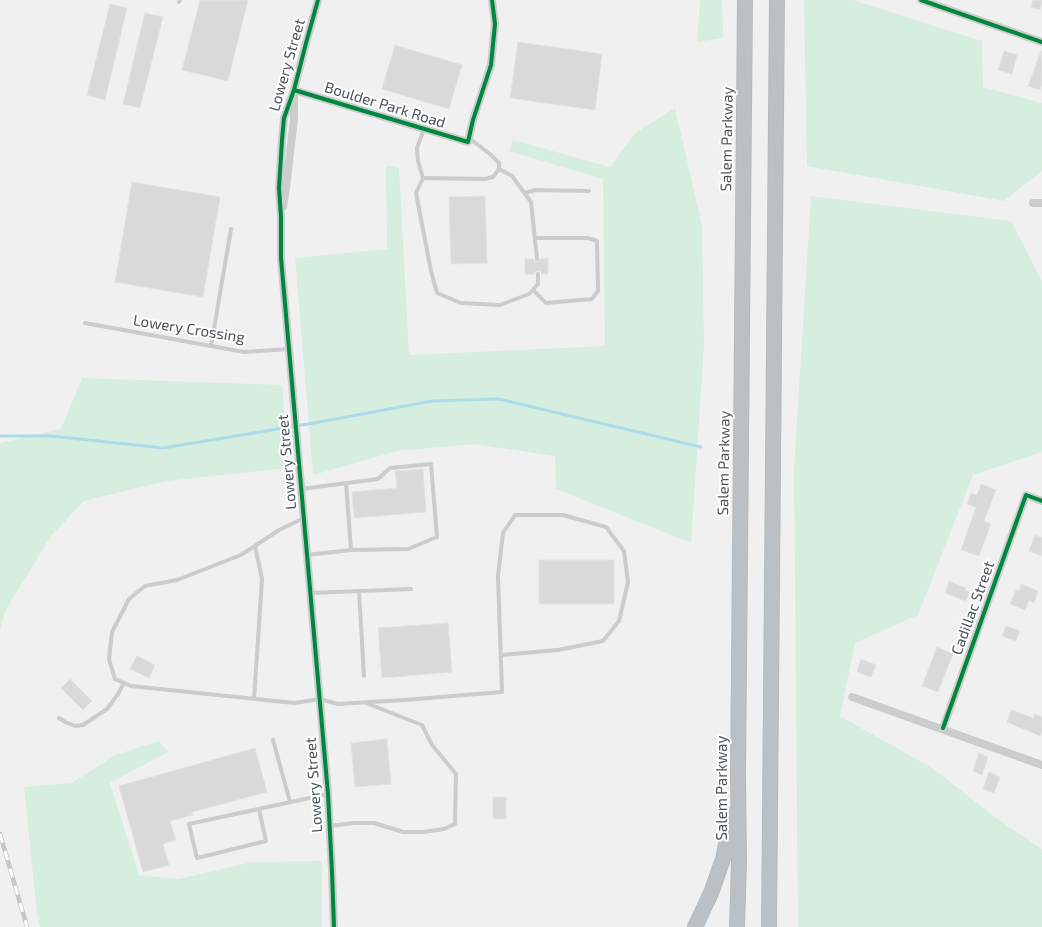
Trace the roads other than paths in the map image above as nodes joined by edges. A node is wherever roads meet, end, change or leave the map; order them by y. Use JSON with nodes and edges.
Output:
{"nodes":[{"id":1,"x":318,"y":0,"type":"edge"},
{"id":2,"x":492,"y":0,"type":"edge"},
{"id":3,"x":745,"y":0,"type":"edge"},
{"id":4,"x":777,"y":0,"type":"edge"},
{"id":5,"x":921,"y":0,"type":"edge"},
{"id":6,"x":1042,"y":42,"type":"edge"},
{"id":7,"x":294,"y":90,"type":"junction"},
{"id":8,"x":424,"y":129,"type":"junction"},
{"id":9,"x":468,"y":140,"type":"junction"},
{"id":10,"x":498,"y":169,"type":"junction"},
{"id":11,"x":423,"y":178,"type":"junction"},
{"id":12,"x":589,"y":191,"type":"dead end"},
{"id":13,"x":525,"y":193,"type":"junction"},
{"id":14,"x":1032,"y":203,"type":"dead end"},
{"id":15,"x":1042,"y":203,"type":"edge"},
{"id":16,"x":231,"y":229,"type":"dead end"},
{"id":17,"x":535,"y":238,"type":"junction"},
{"id":18,"x":537,"y":259,"type":"dead end"},
{"id":19,"x":538,"y":274,"type":"dead end"},
{"id":20,"x":533,"y":290,"type":"junction"},
{"id":21,"x":85,"y":323,"type":"dead end"},
{"id":22,"x":211,"y":346,"type":"junction"},
{"id":23,"x":289,"y":349,"type":"junction"},
{"id":24,"x":346,"y":483,"type":"junction"},
{"id":25,"x":301,"y":489,"type":"junction"},
{"id":26,"x":1042,"y":501,"type":"edge"},
{"id":27,"x":304,"y":518,"type":"junction"},
{"id":28,"x":255,"y":546,"type":"junction"},
{"id":29,"x":351,"y":550,"type":"junction"},
{"id":30,"x":307,"y":555,"type":"junction"},
{"id":31,"x":411,"y":589,"type":"dead end"},
{"id":32,"x":359,"y":591,"type":"junction"},
{"id":33,"x":310,"y":593,"type":"junction"},
{"id":34,"x":501,"y":655,"type":"junction"},
{"id":35,"x":364,"y":676,"type":"dead end"},
{"id":36,"x":124,"y":683,"type":"junction"},
{"id":37,"x":852,"y":697,"type":"dead end"},
{"id":38,"x":254,"y":699,"type":"junction"},
{"id":39,"x":320,"y":699,"type":"junction"},
{"id":40,"x":364,"y":702,"type":"junction"},
{"id":41,"x":59,"y":718,"type":"dead end"},
{"id":42,"x":943,"y":728,"type":"junction"},
{"id":43,"x":273,"y":740,"type":"dead end"},
{"id":44,"x":1042,"y":764,"type":"edge"},
{"id":45,"x":738,"y":775,"type":"junction"},
{"id":46,"x":328,"y":794,"type":"junction"},
{"id":47,"x":290,"y":802,"type":"junction"},
{"id":48,"x":259,"y":809,"type":"junction"},
{"id":49,"x":330,"y":826,"type":"junction"},
{"id":50,"x":334,"y":927,"type":"edge"},
{"id":51,"x":695,"y":927,"type":"edge"},
{"id":52,"x":737,"y":927,"type":"edge"},
{"id":53,"x":769,"y":927,"type":"edge"}],
"edges":[{"from":1,"to":7,"type":"street","name":"Lowery Street"},
{"from":2,"to":9,"type":"street"},
{"from":3,"to":45,"type":"highway","name":"Salem Parkway"},
{"from":4,"to":53,"type":"highway"},
{"from":5,"to":6,"type":"street"},
{"from":7,"to":8,"type":"street","name":"Boulder Park Road"},
{"from":7,"to":23,"type":"street","name":"Lowery Street"},
{"from":8,"to":9,"type":"street","name":"Boulder Park Road"},
{"from":8,"to":11,"type":"lane"},
{"from":9,"to":10,"type":"lane"},
{"from":10,"to":11,"type":"lane"},
{"from":10,"to":13,"type":"lane"},
{"from":11,"to":20,"type":"lane"},
{"from":12,"to":13,"type":"lane"},
{"from":13,"to":17,"type":"lane"},
{"from":14,"to":15,"type":"street"},
{"from":16,"to":22,"type":"lane"},
{"from":17,"to":18,"type":"lane"},
{"from":17,"to":20,"type":"lane"},
{"from":19,"to":20,"type":"lane"},
{"from":21,"to":22,"type":"lane","name":"Lowery Crossing"},
{"from":22,"to":23,"type":"lane","name":"Lowery Crossing"},
{"from":23,"to":25,"type":"street","name":"Lowery Street"},
{"from":24,"to":25,"type":"lane"},
{"from":24,"to":29,"type":"lane"},
{"from":24,"to":29,"type":"lane"},
{"from":25,"to":27,"type":"street","name":"Lowery Street"},
{"from":26,"to":42,"type":"street","name":"Cadillac Street"},
{"from":27,"to":28,"type":"lane"},
{"from":27,"to":30,"type":"street","name":"Lowery Street"},
{"from":28,"to":36,"type":"lane"},
{"from":28,"to":38,"type":"lane"},
{"from":29,"to":30,"type":"lane"},
{"from":30,"to":33,"type":"street","name":"Lowery Street"},
{"from":31,"to":32,"type":"lane"},
{"from":32,"to":33,"type":"lane"},
{"from":32,"to":35,"type":"lane"},
{"from":33,"to":39,"type":"street","name":"Lowery Street"},
{"from":34,"to":34,"type":"lane"},
{"from":34,"to":40,"type":"lane"},
{"from":36,"to":38,"type":"lane"},
{"from":36,"to":41,"type":"lane"},
{"from":37,"to":42,"type":"street"},
{"from":38,"to":39,"type":"lane"},
{"from":39,"to":40,"type":"lane"},
{"from":39,"to":46,"type":"street","name":"Lowery Street"},
{"from":40,"to":49,"type":"lane"},
{"from":42,"to":44,"type":"street"},
{"from":43,"to":47,"type":"lane"},
{"from":45,"to":51,"type":"highway"},
{"from":45,"to":52,"type":"highway","name":"Salem Parkway"},
{"from":46,"to":47,"type":"lane"},
{"from":46,"to":49,"type":"street","name":"Lowery Street"},
{"from":47,"to":48,"type":"lane"},
{"from":48,"to":48,"type":"lane"},
{"from":49,"to":50,"type":"street","name":"Lowery Street"}]}
